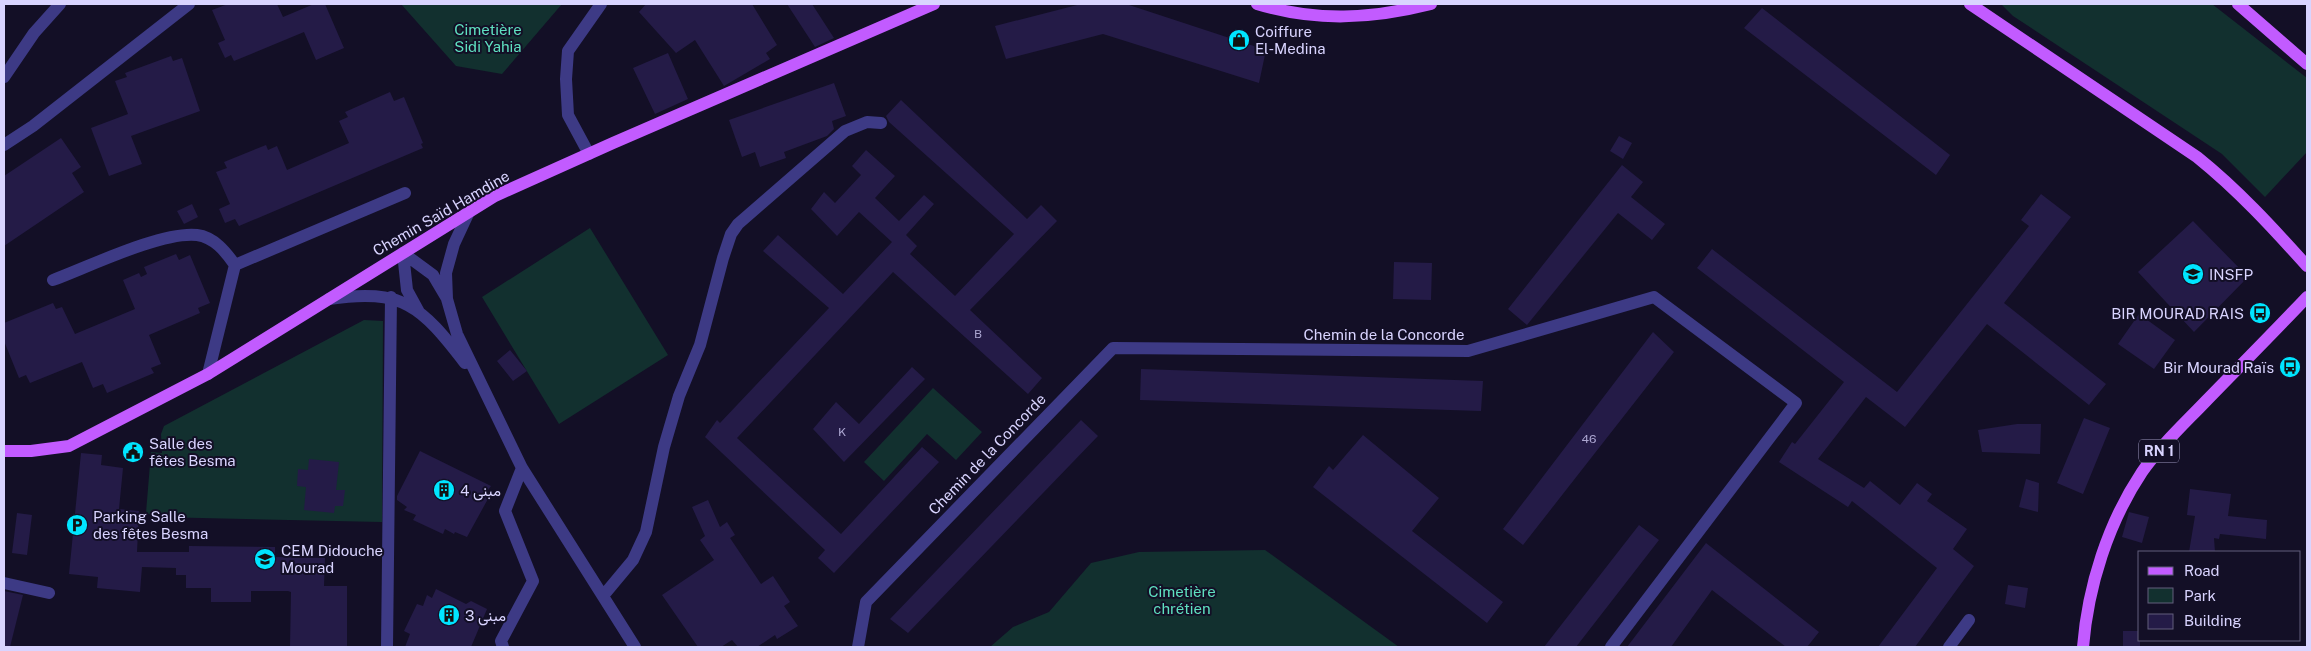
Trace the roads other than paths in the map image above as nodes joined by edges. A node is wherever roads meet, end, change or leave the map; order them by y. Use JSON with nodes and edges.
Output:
{"nodes":[{"id":1,"x":60,"y":4,"type":"edge"},
{"id":2,"x":189,"y":4,"type":"edge"},
{"id":3,"x":601,"y":4,"type":"edge"},
{"id":4,"x":934,"y":4,"type":"edge"},
{"id":5,"x":1257,"y":4,"type":"edge"},
{"id":6,"x":1431,"y":4,"type":"edge"},
{"id":7,"x":1970,"y":4,"type":"edge"},
{"id":8,"x":2238,"y":4,"type":"edge"},
{"id":9,"x":2307,"y":62,"type":"edge"},
{"id":10,"x":4,"y":77,"type":"edge"},
{"id":11,"x":880,"y":123,"type":"dead end"},
{"id":12,"x":4,"y":145,"type":"edge"},
{"id":13,"x":589,"y":154,"type":"junction"},
{"id":14,"x":404,"y":193,"type":"dead end"},
{"id":15,"x":468,"y":214,"type":"junction"},
{"id":16,"x":403,"y":253,"type":"junction"},
{"id":17,"x":235,"y":265,"type":"junction"},
{"id":18,"x":2307,"y":266,"type":"edge"},
{"id":19,"x":53,"y":280,"type":"dead end"},
{"id":20,"x":2307,"y":297,"type":"edge"},
{"id":21,"x":391,"y":298,"type":"junction"},
{"id":22,"x":328,"y":299,"type":"junction"},
{"id":23,"x":448,"y":299,"type":"junction"},
{"id":24,"x":419,"y":312,"type":"junction"},
{"id":25,"x":208,"y":374,"type":"junction"},
{"id":26,"x":480,"y":382,"type":"junction"},
{"id":27,"x":4,"y":451,"type":"edge"},
{"id":28,"x":522,"y":468,"type":"junction"},
{"id":29,"x":4,"y":583,"type":"edge"},
{"id":30,"x":49,"y":593,"type":"dead end"},
{"id":31,"x":603,"y":596,"type":"junction"},
{"id":32,"x":1968,"y":620,"type":"dead end"},
{"id":33,"x":387,"y":647,"type":"edge"},
{"id":34,"x":504,"y":647,"type":"edge"},
{"id":35,"x":635,"y":647,"type":"edge"},
{"id":36,"x":858,"y":647,"type":"edge"},
{"id":37,"x":1611,"y":647,"type":"edge"},
{"id":38,"x":1949,"y":647,"type":"edge"},
{"id":39,"x":2083,"y":647,"type":"edge"}],
"edges":[{"from":1,"to":10,"type":"street"},
{"from":2,"to":12,"type":"street"},
{"from":3,"to":13,"type":"street"},
{"from":4,"to":13,"type":"main road","name":"Chemin Saïd Hamdine"},
{"from":5,"to":6,"type":"main road"},
{"from":7,"to":18,"type":"main road"},
{"from":8,"to":9,"type":"main road"},
{"from":11,"to":31,"type":"street"},
{"from":13,"to":15,"type":"main road","name":"Chemin Saïd Hamdine"},
{"from":14,"to":17,"type":"street"},
{"from":15,"to":16,"type":"main road","name":"Chemin Saïd Hamdine"},
{"from":15,"to":23,"type":"street"},
{"from":16,"to":22,"type":"main road","name":"Chemin Saïd Hamdine"},
{"from":16,"to":23,"type":"street"},
{"from":16,"to":24,"type":"street"},
{"from":17,"to":19,"type":"street"},
{"from":17,"to":25,"type":"street"},
{"from":20,"to":39,"type":"main road","number":"RN 1"},
{"from":21,"to":22,"type":"street"},
{"from":21,"to":24,"type":"street"},
{"from":21,"to":33,"type":"street"},
{"from":22,"to":25,"type":"main road","name":"Chemin Saïd Hamdine"},
{"from":23,"to":26,"type":"street"},
{"from":24,"to":26,"type":"street"},
{"from":25,"to":27,"type":"main road","name":"Chemin Saïd Hamdine"},
{"from":26,"to":28,"type":"street"},
{"from":28,"to":31,"type":"street"},
{"from":28,"to":34,"type":"street"},
{"from":29,"to":30,"type":"street"},
{"from":31,"to":35,"type":"street"},
{"from":32,"to":38,"type":"street"},
{"from":36,"to":37,"type":"street","name":"Chemin de la Concorde"}]}
